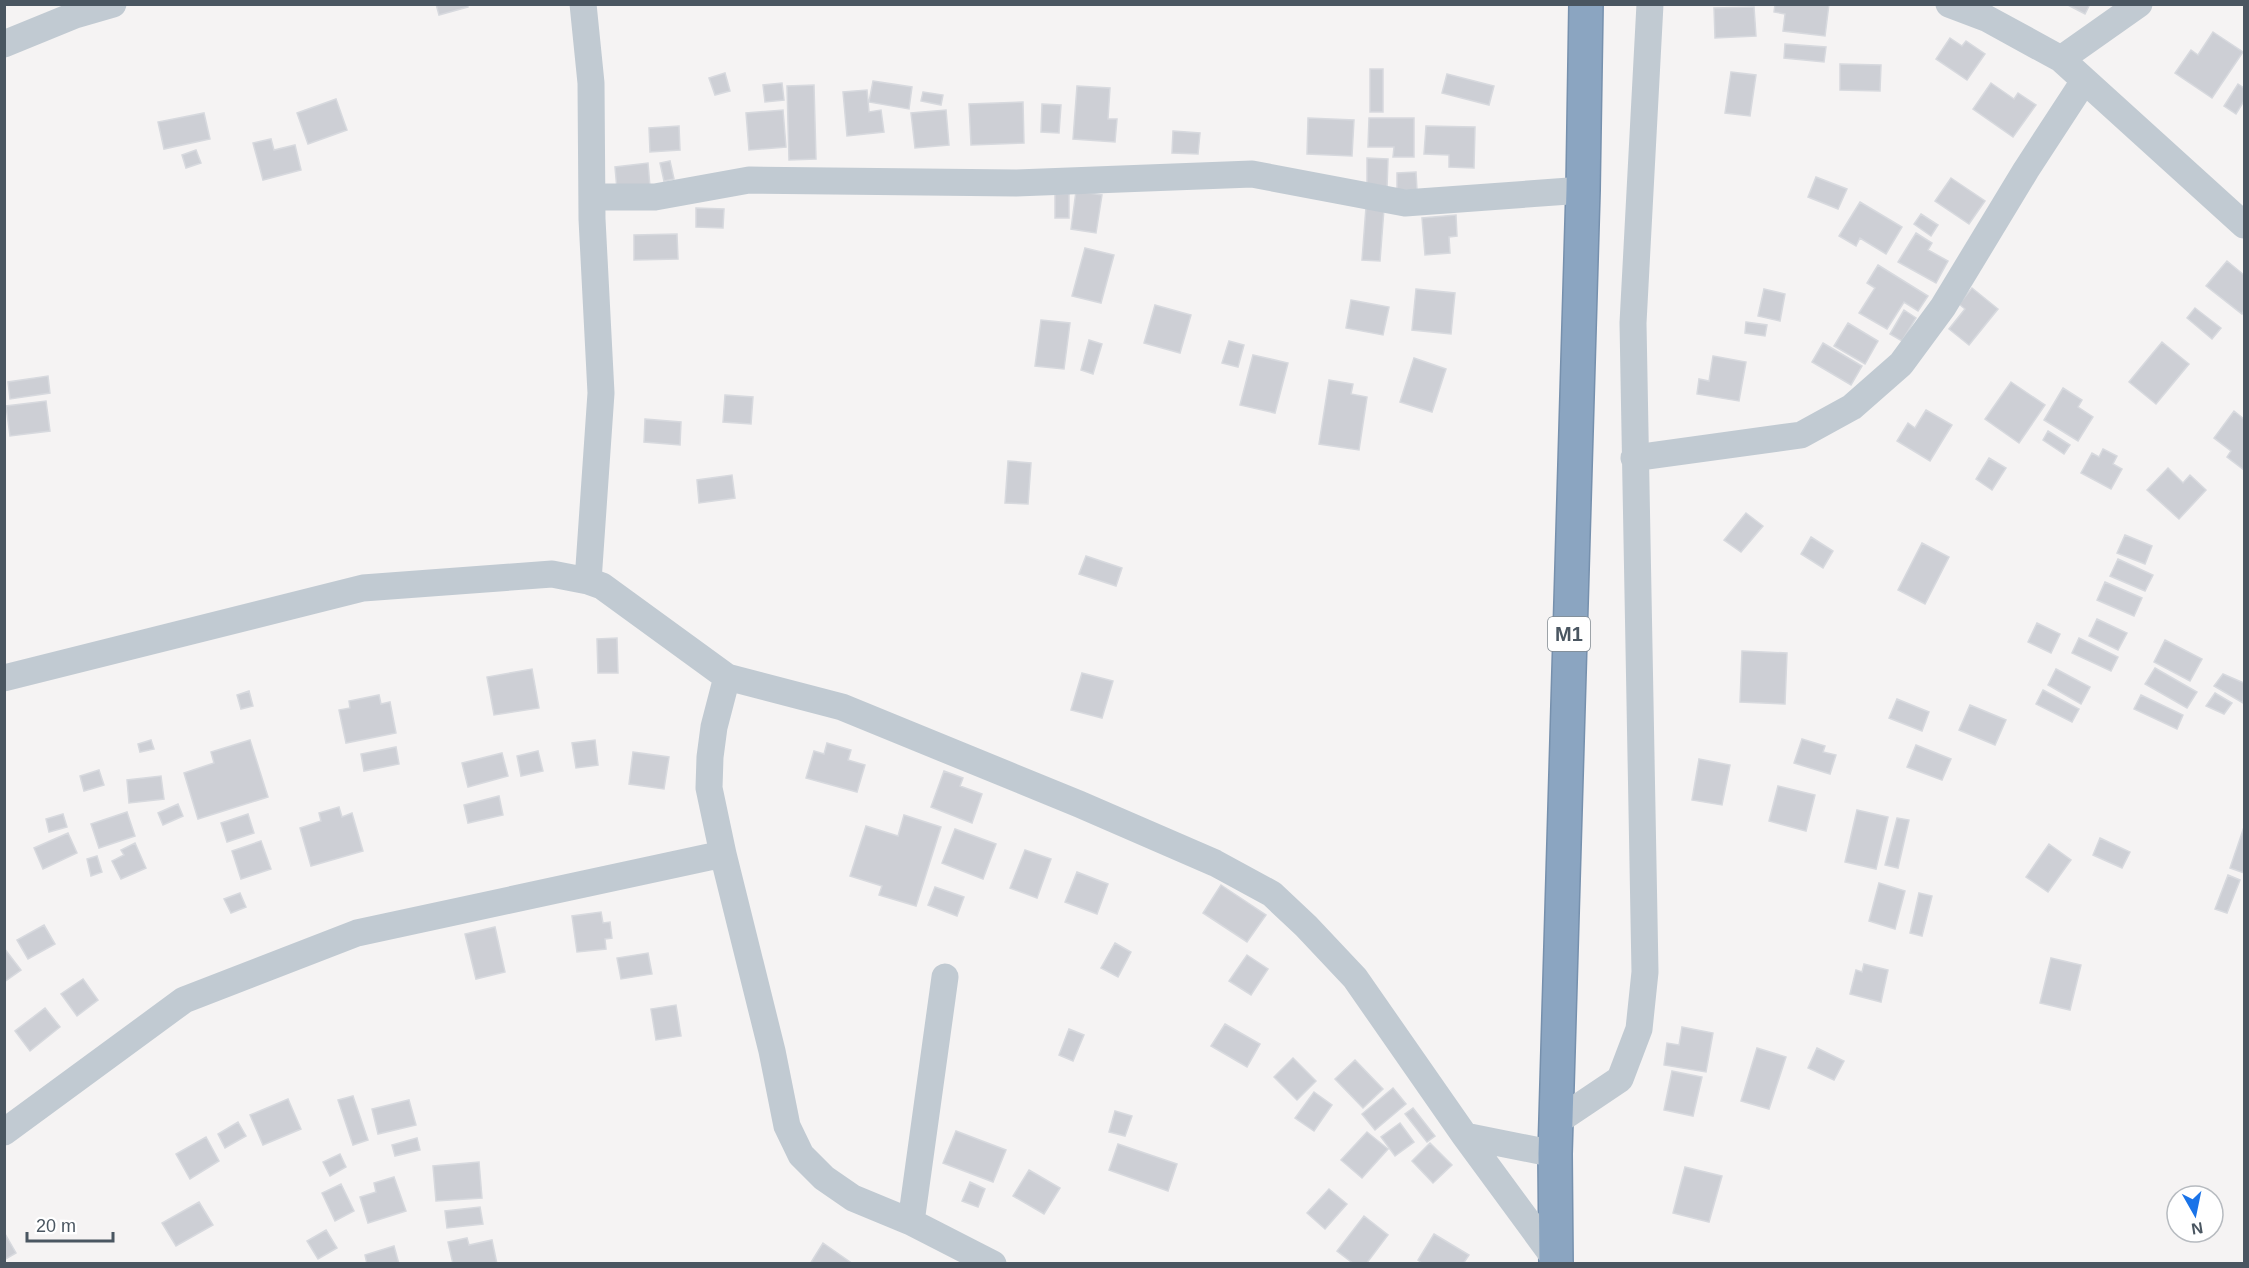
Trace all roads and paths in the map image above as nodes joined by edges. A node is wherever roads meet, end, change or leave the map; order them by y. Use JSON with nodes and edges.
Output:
{"nodes":[{"id":1,"x":113,"y":4,"type":"edge"},
{"id":2,"x":583,"y":4,"type":"edge"},
{"id":3,"x":1586,"y":4,"type":"edge"},
{"id":4,"x":1650,"y":4,"type":"edge"},
{"id":5,"x":1949,"y":4,"type":"edge"},
{"id":6,"x":2139,"y":4,"type":"edge"},
{"id":7,"x":4,"y":44,"type":"edge"},
{"id":8,"x":2061,"y":59,"type":"junction"},
{"id":9,"x":2084,"y":81,"type":"junction"},
{"id":10,"x":1583,"y":190,"type":"junction"},
{"id":11,"x":592,"y":197,"type":"junction"},
{"id":12,"x":2244,"y":225,"type":"edge"},
{"id":13,"x":1634,"y":458,"type":"junction"},
{"id":14,"x":588,"y":581,"type":"junction"},
{"id":15,"x":727,"y":677,"type":"junction"},
{"id":16,"x":4,"y":678,"type":"edge"},
{"id":17,"x":723,"y":854,"type":"junction"},
{"id":18,"x":945,"y":977,"type":"dead end"},
{"id":19,"x":4,"y":1132,"type":"edge"},
{"id":20,"x":1465,"y":1136,"type":"junction"},
{"id":21,"x":1556,"y":1138,"type":"junction"},
{"id":22,"x":911,"y":1222,"type":"junction"},
{"id":23,"x":993,"y":1263,"type":"edge"},
{"id":24,"x":1557,"y":1263,"type":"edge"}],
"edges":[{"from":1,"to":7,"type":"street"},
{"from":2,"to":11,"type":"street"},
{"from":3,"to":10,"type":"highway","number":"M1"},
{"from":4,"to":13,"type":"street"},
{"from":5,"to":8,"type":"street"},
{"from":6,"to":8,"type":"street"},
{"from":8,"to":9,"type":"street"},
{"from":9,"to":12,"type":"street"},
{"from":9,"to":13,"type":"street"},
{"from":10,"to":11,"type":"street"},
{"from":10,"to":21,"type":"highway","number":"M1"},
{"from":11,"to":14,"type":"street"},
{"from":13,"to":21,"type":"street"},
{"from":14,"to":15,"type":"street"},
{"from":14,"to":16,"type":"street"},
{"from":15,"to":17,"type":"street"},
{"from":15,"to":20,"type":"street"},
{"from":17,"to":19,"type":"street"},
{"from":17,"to":22,"type":"street"},
{"from":18,"to":22,"type":"street"},
{"from":20,"to":21,"type":"street"},
{"from":20,"to":24,"type":"street"},
{"from":21,"to":24,"type":"highway","number":"M1"},
{"from":22,"to":23,"type":"street"}]}
